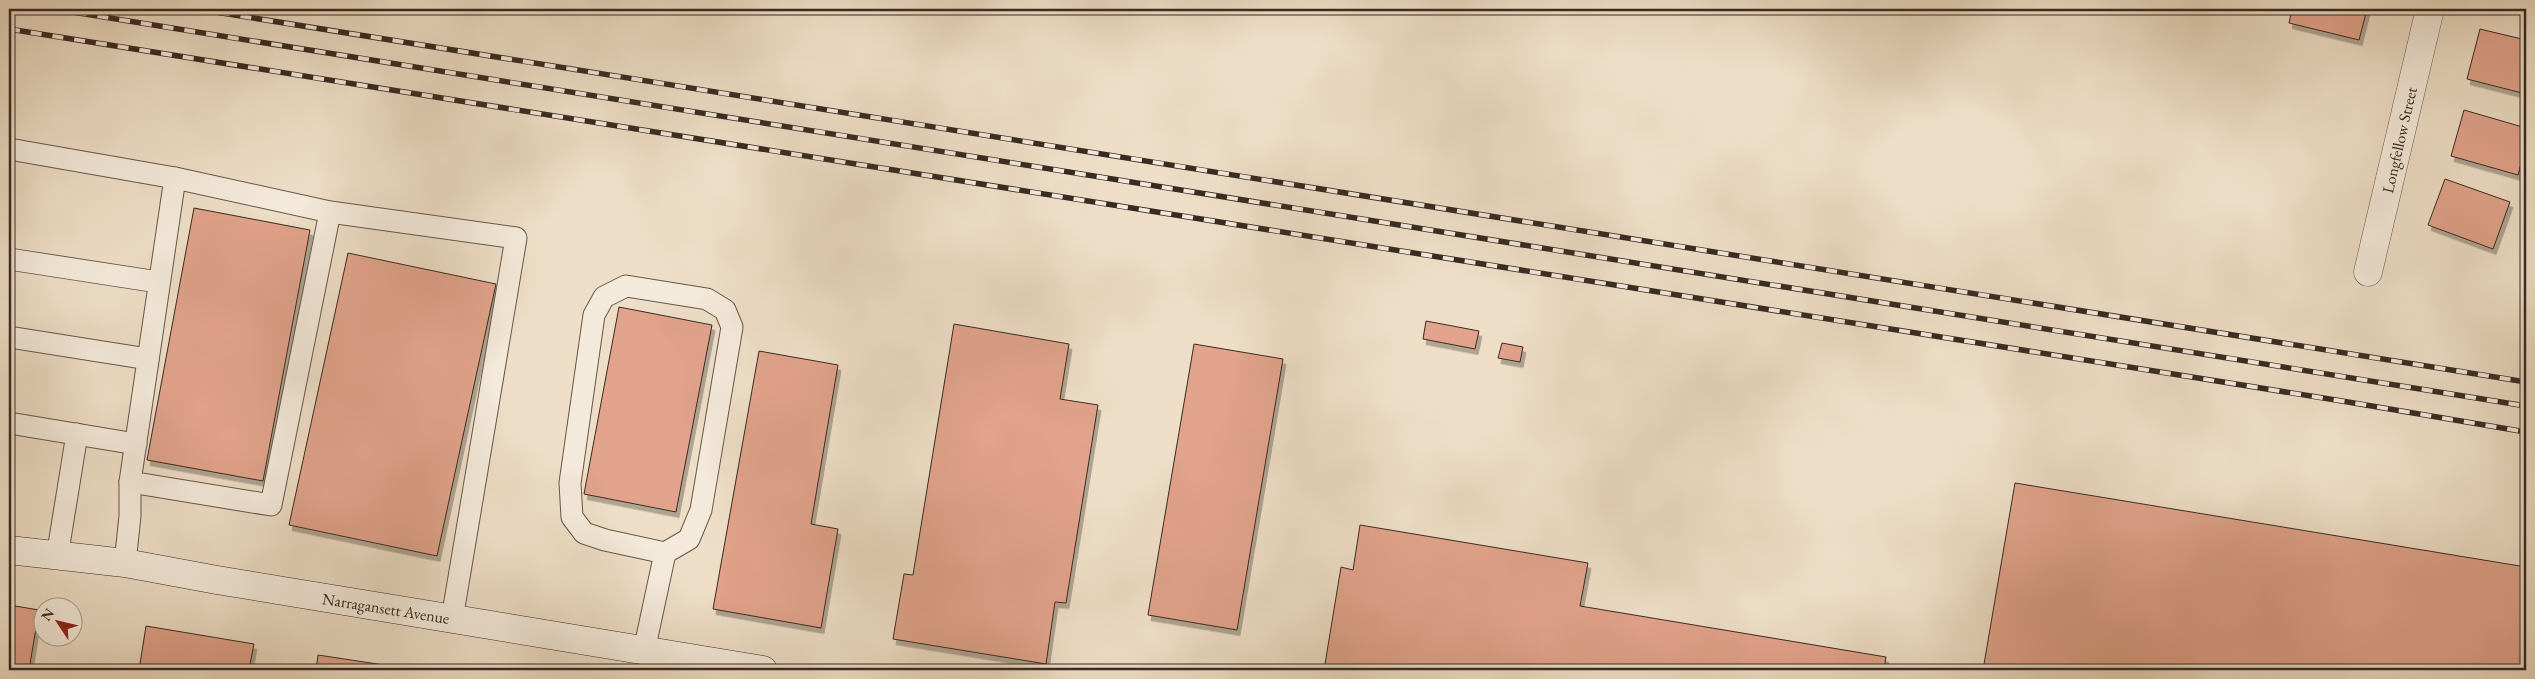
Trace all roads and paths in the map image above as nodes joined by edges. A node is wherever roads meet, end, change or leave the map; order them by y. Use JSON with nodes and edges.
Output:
{"nodes":[{"id":1,"x":2430,"y":9,"type":"edge"},
{"id":2,"x":9,"y":149,"type":"edge"},
{"id":3,"x":175,"y":178,"type":"junction"},
{"id":4,"x":330,"y":212,"type":"junction"},
{"id":5,"x":9,"y":258,"type":"edge"},
{"id":6,"x":2368,"y":272,"type":"dead end"},
{"id":7,"x":158,"y":282,"type":"junction"},
{"id":8,"x":9,"y":337,"type":"edge"},
{"id":9,"x":148,"y":358,"type":"junction"},
{"id":10,"x":9,"y":423,"type":"edge"},
{"id":11,"x":76,"y":434,"type":"junction"},
{"id":12,"x":136,"y":444,"type":"junction"},
{"id":13,"x":130,"y":482,"type":"junction"},
{"id":14,"x":9,"y":550,"type":"edge"},
{"id":15,"x":665,"y":553,"type":"junction"},
{"id":16,"x":57,"y":557,"type":"junction"},
{"id":17,"x":125,"y":563,"type":"junction"},
{"id":18,"x":452,"y":620,"type":"junction"},
{"id":19,"x":644,"y":650,"type":"junction"},
{"id":20,"x":708,"y":666,"type":"edge"},
{"id":21,"x":763,"y":670,"type":"edge"}],
"edges":[{"from":1,"to":6,"type":"street","name":"Longfellow Street"},
{"from":2,"to":3,"type":"lane"},
{"from":3,"to":4,"type":"lane"},
{"from":3,"to":7,"type":"lane"},
{"from":4,"to":13,"type":"lane"},
{"from":4,"to":18,"type":"lane"},
{"from":5,"to":7,"type":"lane"},
{"from":7,"to":9,"type":"lane"},
{"from":8,"to":9,"type":"lane"},
{"from":9,"to":12,"type":"lane"},
{"from":10,"to":11,"type":"lane"},
{"from":11,"to":12,"type":"lane"},
{"from":11,"to":16,"type":"lane"},
{"from":12,"to":13,"type":"lane"},
{"from":13,"to":17,"type":"lane"},
{"from":14,"to":16,"type":"street","name":"Narragansett Avenue"},
{"from":15,"to":15,"type":"lane"},
{"from":15,"to":19,"type":"lane"},
{"from":16,"to":17,"type":"street","name":"Narragansett Avenue"},
{"from":17,"to":18,"type":"street","name":"Narragansett Avenue"},
{"from":18,"to":19,"type":"street","name":"Narragansett Avenue"},
{"from":19,"to":20,"type":"street","name":"Narragansett Avenue"},
{"from":20,"to":21,"type":"street","name":"Narragansett Avenue"}]}
